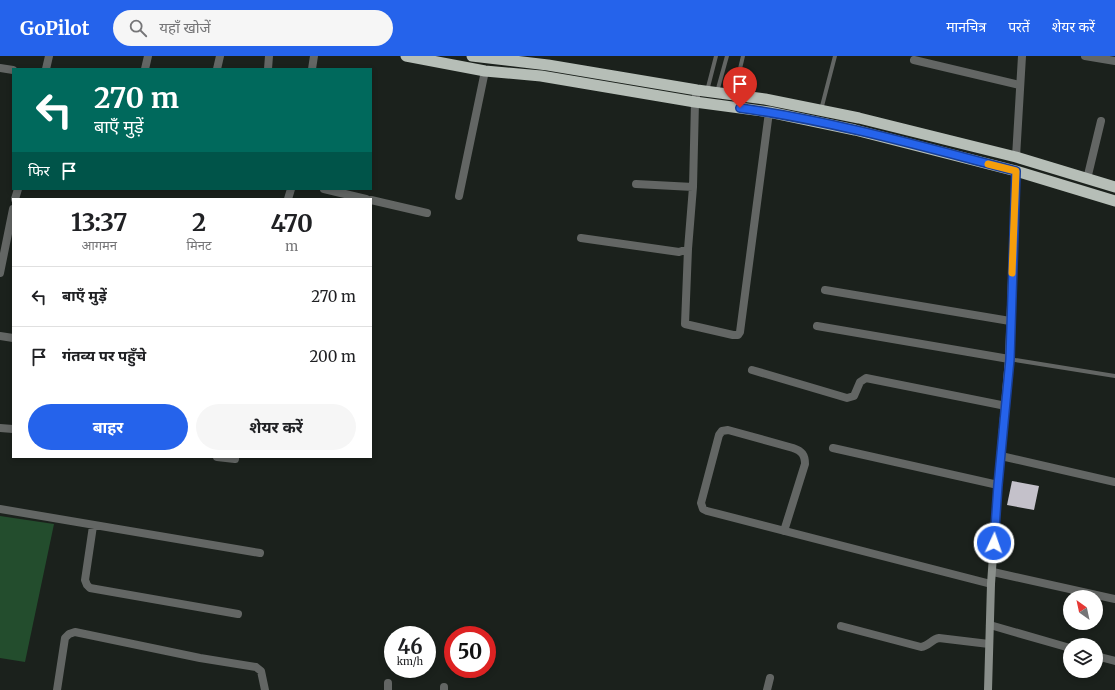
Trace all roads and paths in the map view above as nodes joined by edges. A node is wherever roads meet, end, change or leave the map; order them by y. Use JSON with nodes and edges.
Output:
{"nodes":[{"id":1,"x":49,"y":56,"type":"edge"},
{"id":2,"x":148,"y":56,"type":"edge"},
{"id":3,"x":220,"y":56,"type":"edge"},
{"id":4,"x":269,"y":56,"type":"edge"},
{"id":5,"x":314,"y":56,"type":"edge"},
{"id":6,"x":406,"y":56,"type":"edge"},
{"id":7,"x":472,"y":56,"type":"edge"},
{"id":8,"x":716,"y":56,"type":"edge"},
{"id":9,"x":727,"y":56,"type":"edge"},
{"id":10,"x":743,"y":56,"type":"edge"},
{"id":11,"x":835,"y":56,"type":"edge"},
{"id":12,"x":1022,"y":56,"type":"edge"},
{"id":13,"x":1085,"y":56,"type":"edge"},
{"id":14,"x":914,"y":60,"type":"dead end"},
{"id":15,"x":1115,"y":61,"type":"edge"},
{"id":16,"x":0,"y":68,"type":"edge"},
{"id":17,"x":46,"y":68,"type":"edge"},
{"id":18,"x":146,"y":68,"type":"edge"},
{"id":19,"x":217,"y":68,"type":"edge"},
{"id":20,"x":268,"y":68,"type":"edge"},
{"id":21,"x":312,"y":68,"type":"edge"},
{"id":22,"x":12,"y":70,"type":"edge"},
{"id":23,"x":485,"y":71,"type":"junction"},
{"id":24,"x":1020,"y":85,"type":"junction"},
{"id":25,"x":707,"y":91,"type":"junction"},
{"id":26,"x":734,"y":95,"type":"junction"},
{"id":27,"x":695,"y":102,"type":"junction"},
{"id":28,"x":820,"y":110,"type":"junction"},
{"id":29,"x":769,"y":112,"type":"junction"},
{"id":30,"x":1100,"y":121,"type":"dead end"},
{"id":31,"x":1016,"y":157,"type":"junction"},
{"id":32,"x":1016,"y":171,"type":"junction"},
{"id":33,"x":1087,"y":179,"type":"junction"},
{"id":34,"x":636,"y":184,"type":"dead end"},
{"id":35,"x":693,"y":187,"type":"junction"},
{"id":36,"x":1115,"y":188,"type":"edge"},
{"id":37,"x":328,"y":190,"type":"edge"},
{"id":38,"x":459,"y":196,"type":"dead end"},
{"id":39,"x":362,"y":198,"type":"edge"},
{"id":40,"x":372,"y":200,"type":"edge"},
{"id":41,"x":1115,"y":200,"type":"edge"},
{"id":42,"x":12,"y":213,"type":"edge"},
{"id":43,"x":427,"y":213,"type":"dead end"},
{"id":44,"x":6,"y":236,"type":"edge"},
{"id":45,"x":581,"y":238,"type":"dead end"},
{"id":46,"x":688,"y":249,"type":"junction"},
{"id":47,"x":0,"y":273,"type":"edge"},
{"id":48,"x":825,"y":290,"type":"dead end"},
{"id":49,"x":1010,"y":321,"type":"junction"},
{"id":50,"x":817,"y":326,"type":"dead end"},
{"id":51,"x":0,"y":336,"type":"edge"},
{"id":52,"x":12,"y":338,"type":"edge"},
{"id":53,"x":1010,"y":359,"type":"junction"},
{"id":54,"x":752,"y":370,"type":"dead end"},
{"id":55,"x":1115,"y":376,"type":"edge"},
{"id":56,"x":1006,"y":406,"type":"junction"},
{"id":57,"x":0,"y":428,"type":"edge"},
{"id":58,"x":12,"y":429,"type":"edge"},
{"id":59,"x":833,"y":448,"type":"dead end"},
{"id":60,"x":1001,"y":456,"type":"junction"},
{"id":61,"x":223,"y":458,"type":"edge"},
{"id":62,"x":235,"y":460,"type":"dead end"},
{"id":63,"x":1115,"y":482,"type":"edge"},
{"id":64,"x":998,"y":485,"type":"junction"},
{"id":65,"x":0,"y":509,"type":"edge"},
{"id":66,"x":93,"y":526,"type":"junction"},
{"id":67,"x":784,"y":531,"type":"junction"},
{"id":68,"x":260,"y":553,"type":"dead end"},
{"id":69,"x":993,"y":572,"type":"junction"},
{"id":70,"x":991,"y":584,"type":"junction"},
{"id":71,"x":1115,"y":599,"type":"edge"},
{"id":72,"x":238,"y":614,"type":"dead end"},
{"id":73,"x":990,"y":625,"type":"junction"},
{"id":74,"x":841,"y":626,"type":"dead end"},
{"id":75,"x":990,"y":644,"type":"junction"},
{"id":76,"x":1063,"y":646,"type":"edge"},
{"id":77,"x":1103,"y":658,"type":"edge"},
{"id":78,"x":1115,"y":661,"type":"edge"},
{"id":79,"x":770,"y":678,"type":"dead end"},
{"id":80,"x":57,"y":690,"type":"edge"},
{"id":81,"x":265,"y":690,"type":"edge"},
{"id":82,"x":767,"y":690,"type":"edge"},
{"id":83,"x":988,"y":690,"type":"edge"}],
"edges":[{"from":1,"to":17,"type":"street"},
{"from":2,"to":18,"type":"street"},
{"from":3,"to":19,"type":"street"},
{"from":4,"to":20,"type":"street"},
{"from":5,"to":21,"type":"street"},
{"from":6,"to":23,"type":"highway"},
{"from":7,"to":25,"type":"highway"},
{"from":8,"to":25,"type":"lane"},
{"from":9,"to":25,"type":"lane"},
{"from":10,"to":26,"type":"lane"},
{"from":11,"to":28,"type":"lane"},
{"from":12,"to":24,"type":"street"},
{"from":13,"to":15,"type":"street"},
{"from":14,"to":24,"type":"street"},
{"from":16,"to":22,"type":"street"},
{"from":23,"to":27,"type":"highway"},
{"from":23,"to":38,"type":"street"},
{"from":24,"to":31,"type":"street"},
{"from":25,"to":26,"type":"highway"},
{"from":25,"to":27,"type":"street"},
{"from":26,"to":28,"type":"highway"},
{"from":27,"to":29,"type":"highway"},
{"from":27,"to":35,"type":"street"},
{"from":28,"to":31,"type":"highway"},
{"from":29,"to":32,"type":"highway"},
{"from":29,"to":46,"type":"street"},
{"from":30,"to":33,"type":"street"},
{"from":31,"to":33,"type":"highway"},
{"from":32,"to":41,"type":"highway"},
{"from":32,"to":49,"type":"main road"},
{"from":33,"to":36,"type":"highway"},
{"from":34,"to":35,"type":"street"},
{"from":35,"to":46,"type":"street"},
{"from":37,"to":39,"type":"street"},
{"from":40,"to":43,"type":"street"},
{"from":42,"to":44,"type":"street"},
{"from":44,"to":47,"type":"street"},
{"from":45,"to":46,"type":"street"},
{"from":48,"to":49,"type":"street"},
{"from":49,"to":53,"type":"main road"},
{"from":50,"to":53,"type":"street"},
{"from":51,"to":52,"type":"street"},
{"from":53,"to":55,"type":"lane"},
{"from":53,"to":56,"type":"main road"},
{"from":54,"to":56,"type":"street"},
{"from":56,"to":60,"type":"main road"},
{"from":57,"to":58,"type":"street"},
{"from":59,"to":64,"type":"street"},
{"from":60,"to":63,"type":"street"},
{"from":60,"to":64,"type":"main road"},
{"from":61,"to":62,"type":"street"},
{"from":64,"to":69,"type":"main road"},
{"from":65,"to":66,"type":"street"},
{"from":66,"to":68,"type":"street"},
{"from":66,"to":72,"type":"street"},
{"from":67,"to":67,"type":"street"},
{"from":67,"to":70,"type":"street"},
{"from":69,"to":70,"type":"main road"},
{"from":69,"to":71,"type":"street"},
{"from":70,"to":73,"type":"main road"},
{"from":73,"to":75,"type":"main road"},
{"from":73,"to":76,"type":"street"},
{"from":74,"to":75,"type":"street"},
{"from":75,"to":83,"type":"main road"},
{"from":77,"to":78,"type":"street"},
{"from":79,"to":82,"type":"street"},
{"from":80,"to":81,"type":"street"}]}
